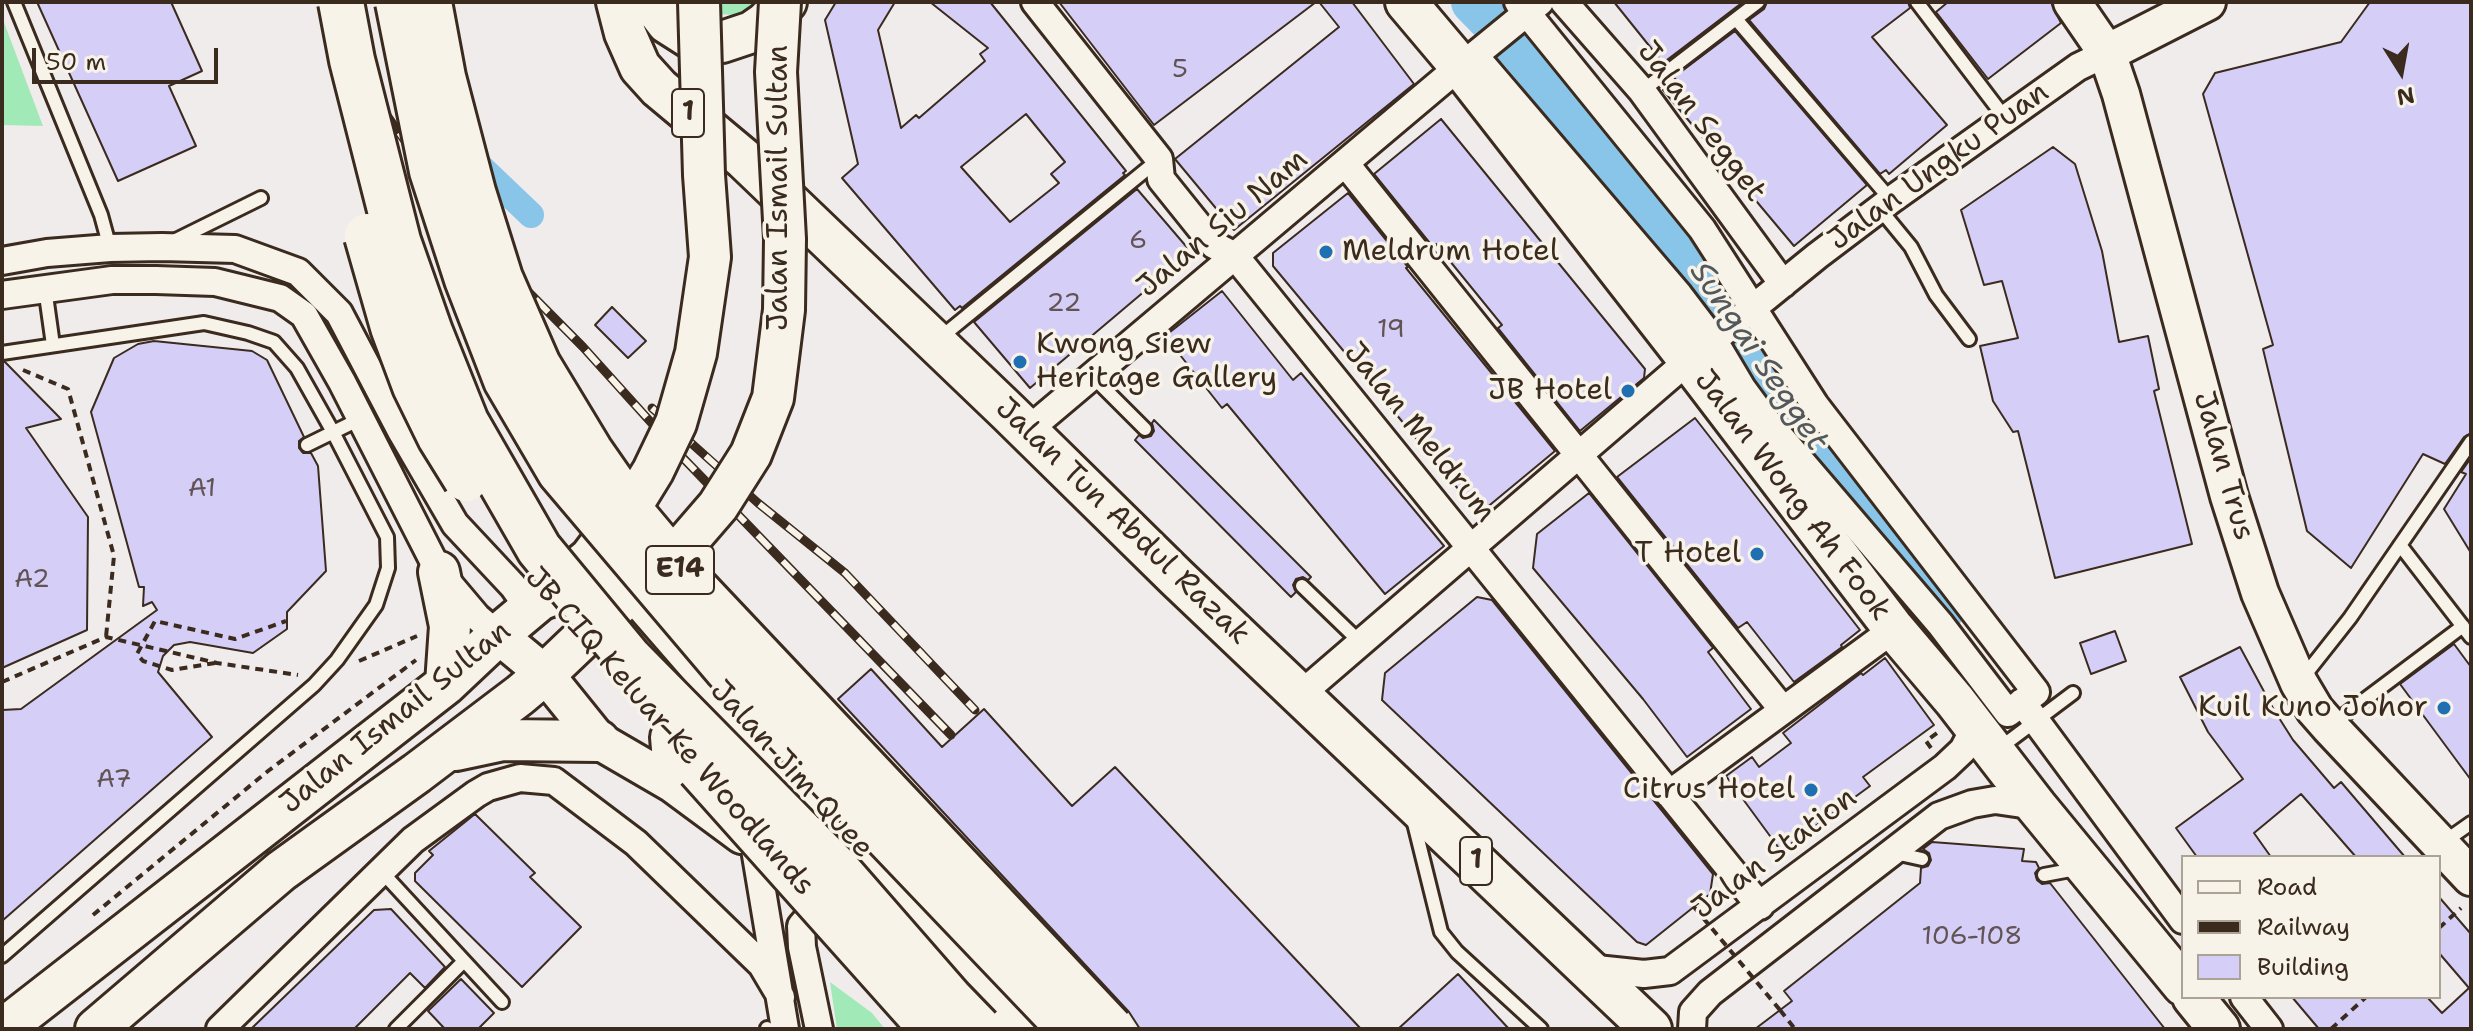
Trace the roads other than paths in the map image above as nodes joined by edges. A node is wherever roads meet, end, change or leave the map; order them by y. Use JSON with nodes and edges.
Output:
{"nodes":[{"id":1,"x":14,"y":2,"type":"edge"},
{"id":2,"x":315,"y":2,"type":"edge"},
{"id":3,"x":341,"y":2,"type":"edge"},
{"id":4,"x":398,"y":2,"type":"edge"},
{"id":5,"x":429,"y":2,"type":"edge"},
{"id":6,"x":617,"y":2,"type":"edge"},
{"id":7,"x":651,"y":2,"type":"edge"},
{"id":8,"x":699,"y":2,"type":"edge"},
{"id":9,"x":783,"y":2,"type":"edge"},
{"id":10,"x":1035,"y":2,"type":"edge"},
{"id":11,"x":1406,"y":2,"type":"edge"},
{"id":12,"x":1427,"y":2,"type":"edge"},
{"id":13,"x":1564,"y":2,"type":"edge"},
{"id":14,"x":1758,"y":2,"type":"edge"},
{"id":15,"x":1917,"y":2,"type":"edge"},
{"id":16,"x":2072,"y":2,"type":"edge"},
{"id":17,"x":2207,"y":2,"type":"edge"},
{"id":18,"x":1526,"y":9,"type":"edge"},
{"id":19,"x":1736,"y":19,"type":"junction"},
{"id":20,"x":2107,"y":53,"type":"junction"},
{"id":21,"x":1474,"y":55,"type":"junction"},
{"id":22,"x":1642,"y":91,"type":"junction"},
{"id":23,"x":2005,"y":118,"type":"junction"},
{"id":24,"x":1159,"y":159,"type":"junction"},
{"id":25,"x":1345,"y":163,"type":"junction"},
{"id":26,"x":261,"y":198,"type":"dead end"},
{"id":27,"x":1885,"y":204,"type":"junction"},
{"id":28,"x":162,"y":247,"type":"junction"},
{"id":29,"x":110,"y":248,"type":"junction"},
{"id":30,"x":1235,"y":256,"type":"junction"},
{"id":31,"x":2,"y":261,"type":"edge"},
{"id":32,"x":1783,"y":284,"type":"junction"},
{"id":33,"x":45,"y":288,"type":"junction"},
{"id":34,"x":2,"y":295,"type":"edge"},
{"id":35,"x":1753,"y":309,"type":"junction"},
{"id":36,"x":1969,"y":339,"type":"dead end"},
{"id":37,"x":934,"y":342,"type":"junction"},
{"id":38,"x":53,"y":345,"type":"junction"},
{"id":39,"x":1707,"y":347,"type":"junction"},
{"id":40,"x":2,"y":353,"type":"edge"},
{"id":41,"x":1092,"y":376,"type":"junction"},
{"id":42,"x":360,"y":419,"type":"junction"},
{"id":43,"x":1145,"y":429,"type":"dead end"},
{"id":44,"x":1027,"y":431,"type":"junction"},
{"id":45,"x":333,"y":432,"type":"junction"},
{"id":46,"x":2471,"y":442,"type":"edge"},
{"id":47,"x":307,"y":445,"type":"dead end"},
{"id":48,"x":1579,"y":455,"type":"junction"},
{"id":49,"x":2400,"y":545,"type":"junction"},
{"id":50,"x":476,"y":548,"type":"junction"},
{"id":51,"x":1471,"y":548,"type":"junction"},
{"id":52,"x":674,"y":556,"type":"junction"},
{"id":53,"x":590,"y":558,"type":"junction"},
{"id":54,"x":439,"y":572,"type":"junction"},
{"id":55,"x":1302,"y":586,"type":"dead end"},
{"id":56,"x":632,"y":591,"type":"junction"},
{"id":57,"x":530,"y":610,"type":"junction"},
{"id":58,"x":1894,"y":629,"type":"junction"},
{"id":59,"x":2467,"y":631,"type":"edge"},
{"id":60,"x":498,"y":635,"type":"junction"},
{"id":61,"x":674,"y":640,"type":"junction"},
{"id":62,"x":1361,"y":643,"type":"junction"},
{"id":63,"x":545,"y":674,"type":"junction"},
{"id":64,"x":2299,"y":683,"type":"junction"},
{"id":65,"x":446,"y":684,"type":"junction"},
{"id":66,"x":2073,"y":693,"type":"dead end"},
{"id":67,"x":1300,"y":695,"type":"junction"},
{"id":68,"x":1783,"y":710,"type":"junction"},
{"id":69,"x":2029,"y":711,"type":"junction"},
{"id":70,"x":748,"y":724,"type":"junction"},
{"id":71,"x":2329,"y":726,"type":"junction"},
{"id":72,"x":1985,"y":740,"type":"junction"},
{"id":73,"x":599,"y":741,"type":"junction"},
{"id":74,"x":445,"y":752,"type":"junction"},
{"id":75,"x":673,"y":784,"type":"junction"},
{"id":76,"x":1669,"y":794,"type":"junction"},
{"id":77,"x":1407,"y":796,"type":"junction"},
{"id":78,"x":2036,"y":806,"type":"junction"},
{"id":79,"x":2471,"y":823,"type":"edge"},
{"id":80,"x":754,"y":843,"type":"junction"},
{"id":81,"x":2442,"y":844,"type":"junction"},
{"id":82,"x":1892,"y":852,"type":"junction"},
{"id":83,"x":1922,"y":859,"type":"dead end"},
{"id":84,"x":2086,"y":869,"type":"junction"},
{"id":85,"x":382,"y":872,"type":"junction"},
{"id":86,"x":2044,"y":875,"type":"dead end"},
{"id":87,"x":2466,"y":892,"type":"edge"},
{"id":88,"x":1760,"y":906,"type":"junction"},
{"id":89,"x":835,"y":912,"type":"junction"},
{"id":90,"x":2181,"y":917,"type":"edge"},
{"id":91,"x":2,"y":956,"type":"edge"},
{"id":92,"x":464,"y":961,"type":"junction"},
{"id":93,"x":1587,"y":968,"type":"junction"},
{"id":94,"x":2181,"y":983,"type":"edge"},
{"id":95,"x":2195,"y":999,"type":"edge"},
{"id":96,"x":2246,"y":999,"type":"edge"},
{"id":97,"x":502,"y":1002,"type":"dead end"},
{"id":98,"x":963,"y":1019,"type":"edge"},
{"id":99,"x":775,"y":1021,"type":"edge"},
{"id":100,"x":3,"y":1029,"type":"edge"},
{"id":101,"x":96,"y":1029,"type":"edge"},
{"id":102,"x":220,"y":1029,"type":"edge"},
{"id":103,"x":396,"y":1029,"type":"edge"},
{"id":104,"x":819,"y":1029,"type":"edge"},
{"id":105,"x":1026,"y":1029,"type":"edge"},
{"id":106,"x":1070,"y":1029,"type":"edge"},
{"id":107,"x":1111,"y":1029,"type":"edge"},
{"id":108,"x":1541,"y":1029,"type":"edge"},
{"id":109,"x":1651,"y":1029,"type":"edge"},
{"id":110,"x":1692,"y":1029,"type":"edge"},
{"id":111,"x":2219,"y":1029,"type":"edge"},
{"id":112,"x":2269,"y":1029,"type":"edge"}],
"edges":[{"from":1,"to":29,"type":"lane"},
{"from":2,"to":98,"type":"highway","name":"JB CIQ Keluar Ke Woodlands","bridge":true},
{"from":3,"to":98,"type":"highway","bridge":true},
{"from":4,"to":106,"type":"highway","number":"E14","bridge":true},
{"from":5,"to":107,"type":"highway","number":"E14","bridge":true},
{"from":6,"to":37,"type":"main road","name":"Jalan Tun Abdul Razak","number":"1"},
{"from":7,"to":9,"type":"main road"},
{"from":8,"to":53,"type":"main road","name":"Jalan Ismail Sultan","bridge":true},
{"from":9,"to":52,"type":"main road","name":"Jalan Ismail Sultan","bridge":true},
{"from":10,"to":24,"type":"street","name":"Jalan Meldrum"},
{"from":11,"to":21,"type":"main road","name":"Jalan Wong Ah Fook"},
{"from":12,"to":21,"type":"street"},
{"from":13,"to":22,"type":"street","name":"Jalan Segget"},
{"from":14,"to":19,"type":"lane"},
{"from":15,"to":23,"type":"lane"},
{"from":16,"to":20,"type":"main road","name":"Jalan Trus"},
{"from":17,"to":20,"type":"main road","name":"Jalan Ungku Puan"},
{"from":18,"to":21,"type":"street","name":"Jalan Siu Nam"},
{"from":18,"to":35,"type":"street"},
{"from":19,"to":22,"type":"lane"},
{"from":19,"to":27,"type":"lane"},
{"from":20,"to":23,"type":"street","name":"Jalan Ungku Puan"},
{"from":20,"to":64,"type":"main road","name":"Jalan Trus"},
{"from":21,"to":25,"type":"street","name":"Jalan Siu Nam"},
{"from":21,"to":39,"type":"main road","name":"Jalan Wong Ah Fook"},
{"from":22,"to":32,"type":"street","name":"Jalan Segget"},
{"from":23,"to":27,"type":"street","name":"Jalan Ungku Puan"},
{"from":24,"to":30,"type":"street","name":"Jalan Meldrum"},
{"from":24,"to":37,"type":"lane"},
{"from":25,"to":30,"type":"street","name":"Jalan Siu Nam"},
{"from":25,"to":48,"type":"street"},
{"from":26,"to":28,"type":"lane"},
{"from":27,"to":32,"type":"street","name":"Jalan Ungku Puan"},
{"from":27,"to":36,"type":"lane"},
{"from":28,"to":29,"type":"street"},
{"from":28,"to":50,"type":"street"},
{"from":29,"to":31,"type":"street"},
{"from":30,"to":41,"type":"street","name":"Jalan Siu Nam"},
{"from":30,"to":51,"type":"street","name":"Jalan Meldrum"},
{"from":32,"to":35,"type":"street","name":"Jalan Ungku Puan"},
{"from":33,"to":34,"type":"street"},
{"from":33,"to":38,"type":"lane"},
{"from":33,"to":42,"type":"street"},
{"from":35,"to":39,"type":"street","name":"Jalan Ungku Puan"},
{"from":35,"to":69,"type":"street"},
{"from":37,"to":44,"type":"main road","name":"Jalan Tun Abdul Razak","number":"1"},
{"from":38,"to":40,"type":"lane"},
{"from":38,"to":45,"type":"lane"},
{"from":39,"to":48,"type":"street","name":"Jalan Ungku Puan"},
{"from":39,"to":58,"type":"main road","name":"Jalan Wong Ah Fook"},
{"from":39,"to":69,"type":"street"},
{"from":41,"to":43,"type":"lane"},
{"from":41,"to":44,"type":"street","name":"Jalan Siu Nam"},
{"from":42,"to":45,"type":"lane"},
{"from":42,"to":54,"type":"street"},
{"from":44,"to":67,"type":"main road","name":"Jalan Tun Abdul Razak","number":"1"},
{"from":45,"to":47,"type":"lane"},
{"from":45,"to":91,"type":"lane"},
{"from":46,"to":49,"type":"lane"},
{"from":48,"to":51,"type":"street","name":"Jalan Ungku Puan"},
{"from":48,"to":68,"type":"street"},
{"from":49,"to":59,"type":"lane"},
{"from":49,"to":64,"type":"lane"},
{"from":50,"to":53,"type":"street"},
{"from":50,"to":57,"type":"street"},
{"from":51,"to":62,"type":"street","name":"Jalan Ungku Puan"},
{"from":51,"to":76,"type":"street","name":"Jalan Meldrum"},
{"from":52,"to":56,"type":"main road","name":"Jalan Ismail Sultan"},
{"from":52,"to":61,"type":"main road"},
{"from":53,"to":57,"type":"main road","name":"Jalan Ismail Sultan"},
{"from":54,"to":60,"type":"street"},
{"from":54,"to":65,"type":"main road"},
{"from":55,"to":62,"type":"lane"},
{"from":56,"to":57,"type":"main road"},
{"from":56,"to":61,"type":"main road","name":"Jalan Jim Quee"},
{"from":56,"to":63,"type":"main road","name":"Jalan Ismail Sultan"},
{"from":57,"to":60,"type":"main road","name":"Jalan Ismail Sultan"},
{"from":58,"to":68,"type":"street"},
{"from":58,"to":72,"type":"main road","name":"Jalan Wong Ah Fook"},
{"from":59,"to":71,"type":"lane"},
{"from":60,"to":63,"type":"main road","name":"Jalan Jim Quee"},
{"from":60,"to":65,"type":"main road","name":"Jalan Ismail Sultan"},
{"from":61,"to":70,"type":"main road","name":"Jalan Jim Quee"},
{"from":62,"to":67,"type":"street","name":"Jalan Ungku Puan"},
{"from":63,"to":73,"type":"main road","name":"Jalan Jim Quee"},
{"from":63,"to":74,"type":"main road","name":"Jalan Ismail Sultan"},
{"from":64,"to":71,"type":"main road","name":"Jalan Trus"},
{"from":65,"to":100,"type":"main road","name":"Jalan Ismail Sultan"},
{"from":66,"to":69,"type":"lane"},
{"from":67,"to":77,"type":"main road","name":"Jalan Tun Abdul Razak","number":"1"},
{"from":68,"to":76,"type":"street"},
{"from":69,"to":72,"type":"lane"},
{"from":69,"to":90,"type":"street"},
{"from":70,"to":75,"type":"main road"},
{"from":70,"to":98,"type":"main road","name":"Jalan Jim Quee"},
{"from":71,"to":81,"type":"main road","name":"Jalan Trus"},
{"from":72,"to":78,"type":"main road","name":"Jalan Wong Ah Fook"},
{"from":72,"to":88,"type":"street","name":"Jalan Station"},
{"from":73,"to":74,"type":"main road"},
{"from":73,"to":75,"type":"main road","name":"Jalan Jim Quee"},
{"from":74,"to":101,"type":"main road","name":"Jalan Ismail Sultan"},
{"from":75,"to":80,"type":"main road","name":"Jalan Jim Quee"},
{"from":76,"to":88,"type":"street","name":"Jalan Meldrum"},
{"from":77,"to":93,"type":"main road","name":"Jalan Tun Abdul Razak","number":"1"},
{"from":77,"to":108,"type":"lane"},
{"from":78,"to":82,"type":"street"},
{"from":78,"to":84,"type":"main road","name":"Jalan Wong Ah Fook"},
{"from":79,"to":81,"type":"lane"},
{"from":80,"to":89,"type":"main road","name":"Jalan Jim Quee"},
{"from":80,"to":99,"type":"street"},
{"from":81,"to":87,"type":"main road","name":"Jalan Trus"},
{"from":82,"to":83,"type":"lane"},
{"from":82,"to":110,"type":"street"},
{"from":84,"to":86,"type":"lane"},
{"from":84,"to":94,"type":"main road","name":"Jalan Wong Ah Fook"},
{"from":85,"to":92,"type":"lane"},
{"from":85,"to":99,"type":"street"},
{"from":85,"to":102,"type":"street"},
{"from":88,"to":93,"type":"street","name":"Jalan Station"},
{"from":89,"to":98,"type":"main road","name":"Jalan Jim Quee"},
{"from":89,"to":104,"type":"street"},
{"from":92,"to":97,"type":"lane"},
{"from":92,"to":103,"type":"lane"},
{"from":93,"to":109,"type":"main road","name":"Jalan Tun Abdul Razak","number":"1"},
{"from":95,"to":111,"type":"main road"},
{"from":96,"to":112,"type":"street"},
{"from":98,"to":105,"type":"main road","name":"Jalan Jim Quee"}]}
